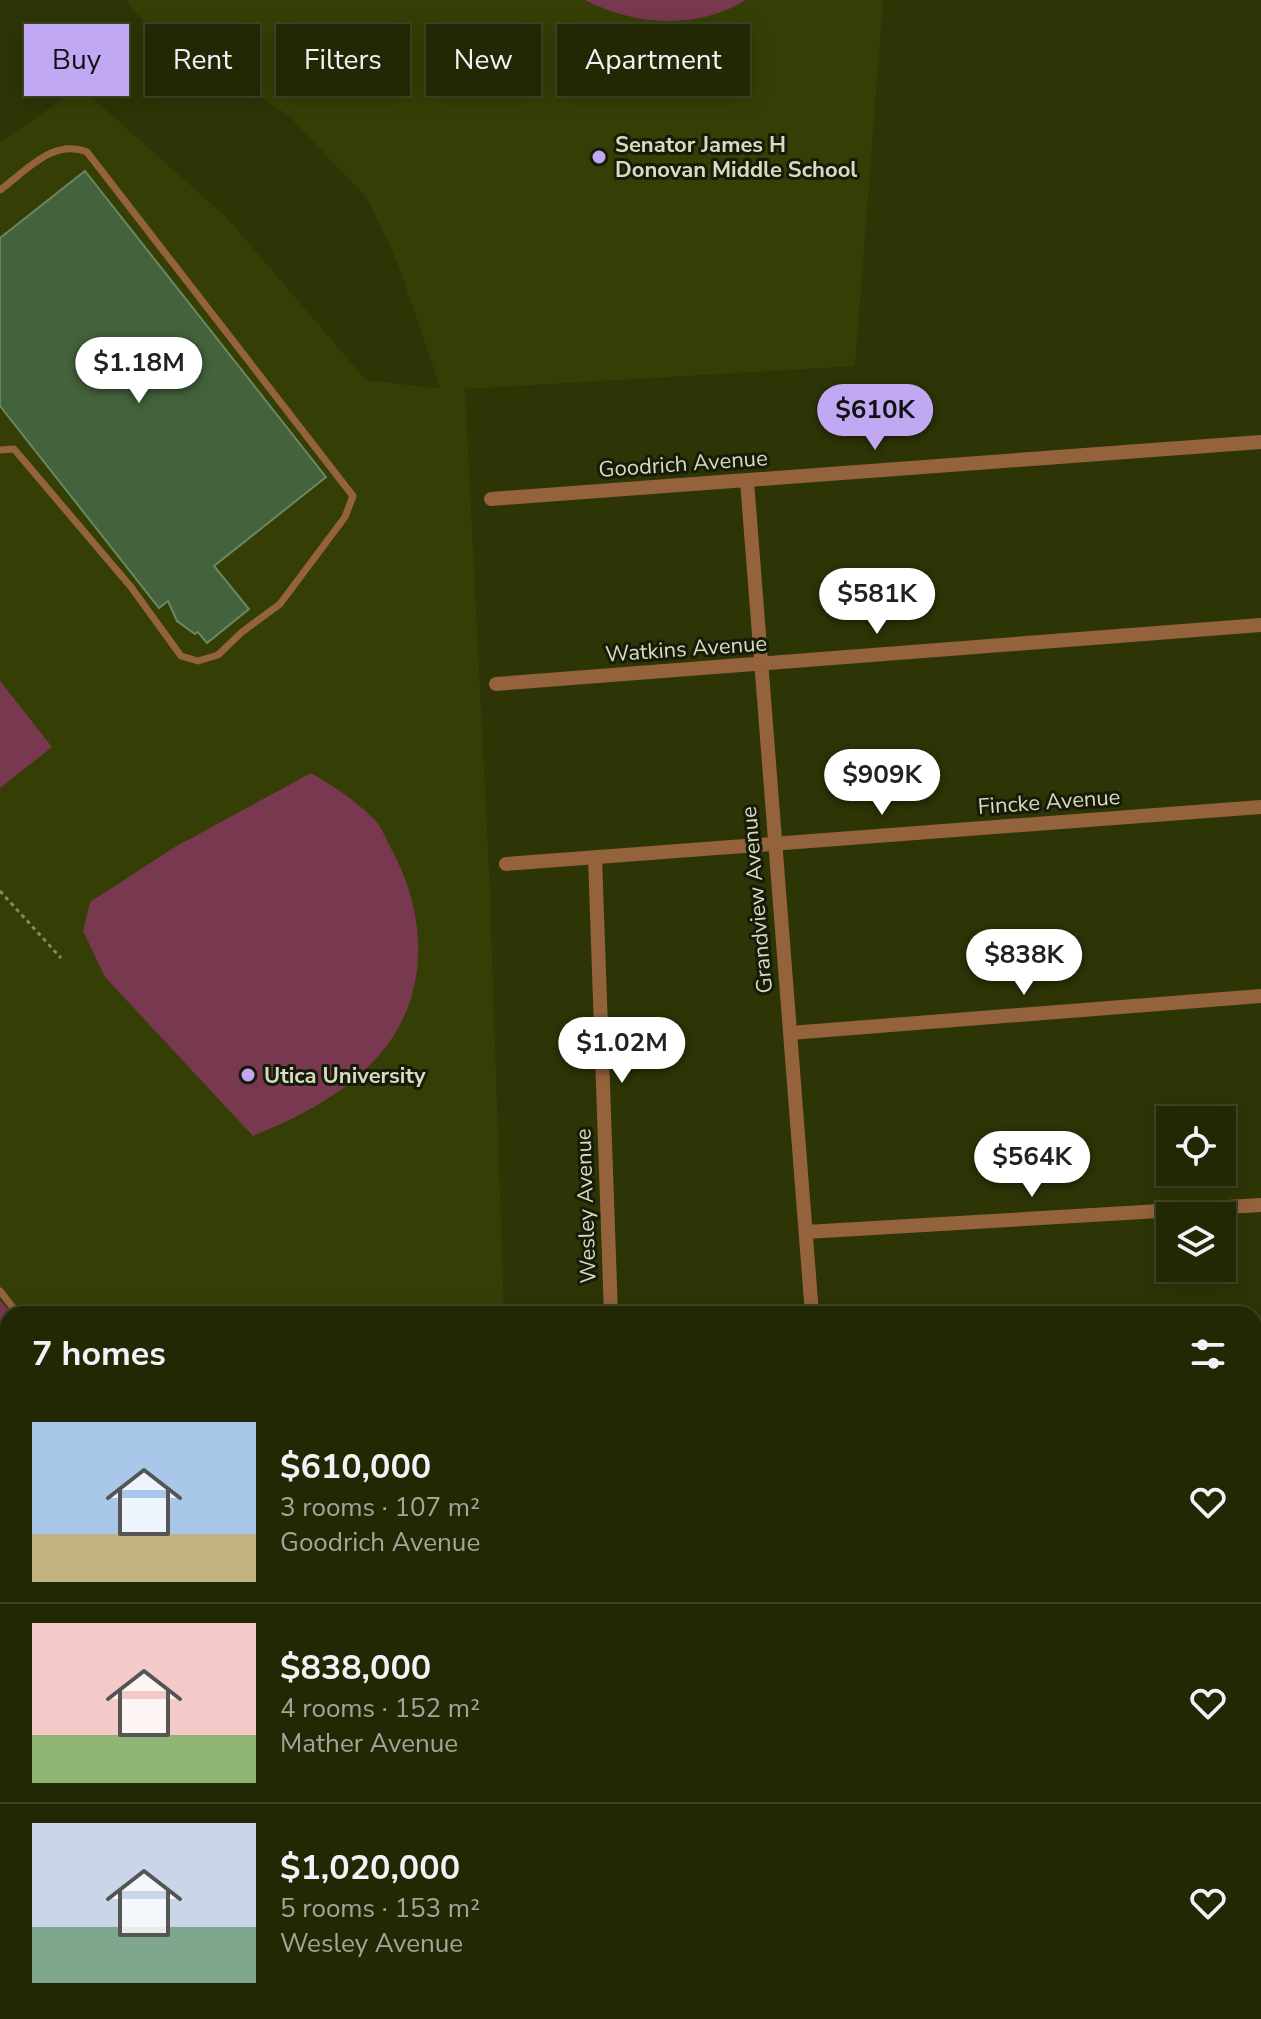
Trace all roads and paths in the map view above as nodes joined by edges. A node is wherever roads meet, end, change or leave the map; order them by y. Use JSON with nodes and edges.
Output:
{"nodes":[{"id":1,"x":0,"y":190,"type":"edge"},
{"id":2,"x":1261,"y":442,"type":"edge"},
{"id":3,"x":0,"y":450,"type":"edge"},
{"id":4,"x":747,"y":481,"type":"junction"},
{"id":5,"x":491,"y":499,"type":"dead end"},
{"id":6,"x":1261,"y":625,"type":"edge"},
{"id":7,"x":759,"y":664,"type":"junction"},
{"id":8,"x":496,"y":684,"type":"dead end"},
{"id":9,"x":1261,"y":807,"type":"edge"},
{"id":10,"x":773,"y":844,"type":"junction"},
{"id":11,"x":595,"y":857,"type":"junction"},
{"id":12,"x":506,"y":864,"type":"dead end"},
{"id":13,"x":0,"y":891,"type":"edge"},
{"id":14,"x":61,"y":958,"type":"dead end"},
{"id":15,"x":1261,"y":996,"type":"edge"},
{"id":16,"x":790,"y":1033,"type":"junction"},
{"id":17,"x":1261,"y":1205,"type":"edge"},
{"id":18,"x":806,"y":1232,"type":"junction"},
{"id":19,"x":611,"y":1306,"type":"edge"},
{"id":20,"x":811,"y":1306,"type":"edge"}],
"edges":[{"from":1,"to":3,"type":"lane"},
{"from":2,"to":4,"type":"street","name":"Goodrich Avenue"},
{"from":4,"to":5,"type":"street","name":"Goodrich Avenue"},
{"from":4,"to":7,"type":"street","name":"Grandview Avenue"},
{"from":6,"to":7,"type":"street","name":"Watkins Avenue"},
{"from":7,"to":8,"type":"street","name":"Watkins Avenue"},
{"from":7,"to":10,"type":"street","name":"Grandview Avenue"},
{"from":9,"to":10,"type":"street","name":"Fincke Avenue"},
{"from":10,"to":11,"type":"street","name":"Fincke Avenue"},
{"from":10,"to":16,"type":"street","name":"Grandview Avenue"},
{"from":11,"to":12,"type":"street","name":"Fincke Avenue"},
{"from":11,"to":19,"type":"street","name":"Wesley Avenue"},
{"from":13,"to":14,"type":"path"},
{"from":15,"to":16,"type":"street"},
{"from":16,"to":18,"type":"street","name":"Grandview Avenue"},
{"from":17,"to":18,"type":"street"},
{"from":18,"to":20,"type":"street","name":"Grandview Avenue"}]}
